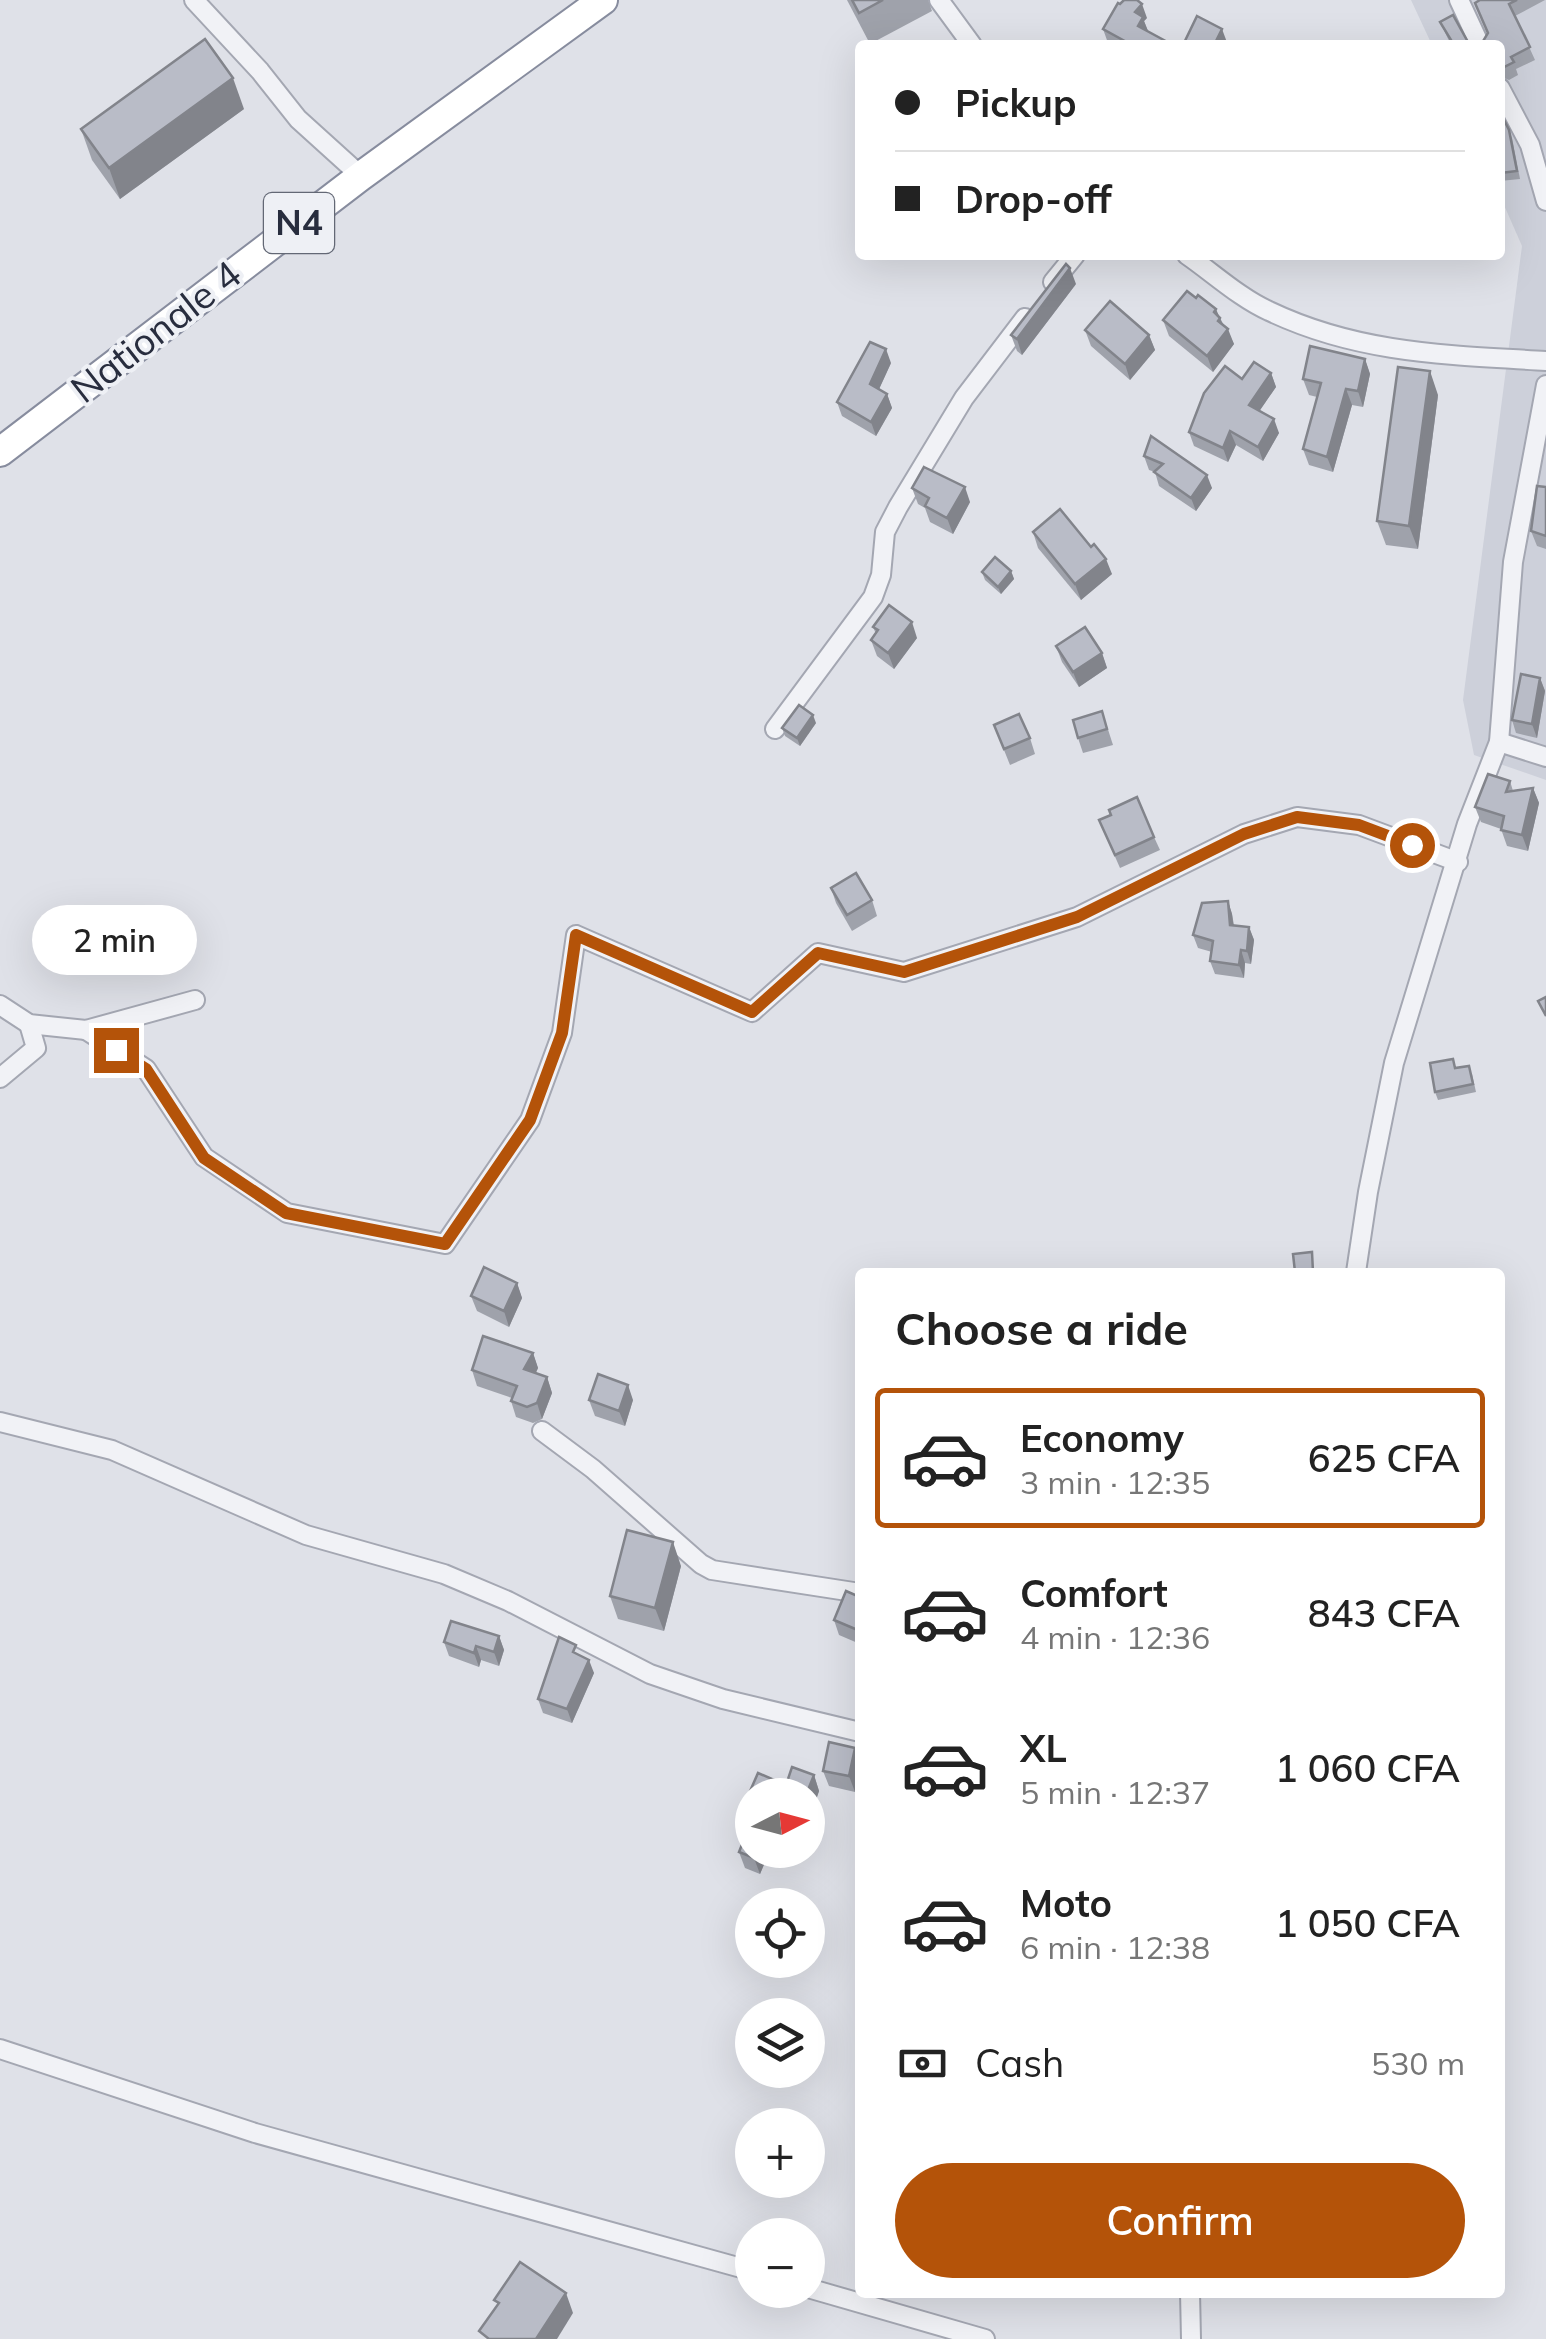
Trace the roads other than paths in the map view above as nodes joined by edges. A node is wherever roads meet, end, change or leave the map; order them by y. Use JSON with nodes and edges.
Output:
{"nodes":[{"id":1,"x":194,"y":0,"type":"edge"},
{"id":2,"x":603,"y":0,"type":"edge"},
{"id":3,"x":939,"y":0,"type":"edge"},
{"id":4,"x":1459,"y":0,"type":"edge"},
{"id":5,"x":968,"y":40,"type":"edge"},
{"id":6,"x":1478,"y":40,"type":"edge"},
{"id":7,"x":1505,"y":98,"type":"edge"},
{"id":8,"x":360,"y":176,"type":"junction"},
{"id":9,"x":1546,"y":201,"type":"edge"},
{"id":10,"x":1070,"y":260,"type":"edge"},
{"id":11,"x":1193,"y":260,"type":"edge"},
{"id":12,"x":1546,"y":360,"type":"edge"},
{"id":13,"x":1546,"y":385,"type":"edge"},
{"id":14,"x":0,"y":452,"type":"edge"},
{"id":15,"x":775,"y":729,"type":"dead end"},
{"id":16,"x":1499,"y":742,"type":"junction"},
{"id":17,"x":1546,"y":757,"type":"edge"},
{"id":18,"x":1458,"y":862,"type":"junction"},
{"id":19,"x":195,"y":1000,"type":"dead end"},
{"id":20,"x":0,"y":1005,"type":"edge"},
{"id":21,"x":29,"y":1024,"type":"junction"},
{"id":22,"x":86,"y":1030,"type":"junction"},
{"id":23,"x":0,"y":1078,"type":"edge"},
{"id":24,"x":1357,"y":1268,"type":"edge"},
{"id":25,"x":0,"y":1422,"type":"edge"},
{"id":26,"x":542,"y":1431,"type":"dead end"},
{"id":27,"x":855,"y":1592,"type":"edge"},
{"id":28,"x":855,"y":1731,"type":"edge"},
{"id":29,"x":0,"y":2049,"type":"edge"},
{"id":30,"x":735,"y":2266,"type":"edge"},
{"id":31,"x":825,"y":2293,"type":"edge"},
{"id":32,"x":1190,"y":2298,"type":"edge"},
{"id":33,"x":985,"y":2339,"type":"edge"},
{"id":34,"x":1191,"y":2339,"type":"edge"}],
"edges":[{"from":1,"to":8,"type":"street"},
{"from":2,"to":8,"type":"highway","name":"Nationale 4","number":"N4"},
{"from":3,"to":5,"type":"street"},
{"from":4,"to":6,"type":"street"},
{"from":7,"to":9,"type":"street"},
{"from":8,"to":14,"type":"highway","name":"Nationale 4","number":"N4"},
{"from":10,"to":15,"type":"street"},
{"from":11,"to":12,"type":"street"},
{"from":13,"to":16,"type":"street"},
{"from":16,"to":17,"type":"street"},
{"from":16,"to":18,"type":"street"},
{"from":18,"to":22,"type":"street"},
{"from":18,"to":24,"type":"street"},
{"from":19,"to":22,"type":"street"},
{"from":20,"to":21,"type":"street"},
{"from":21,"to":22,"type":"street"},
{"from":21,"to":23,"type":"street"},
{"from":25,"to":28,"type":"street"},
{"from":26,"to":27,"type":"street"},
{"from":29,"to":30,"type":"street"},
{"from":31,"to":33,"type":"street"},
{"from":32,"to":34,"type":"street"}]}
